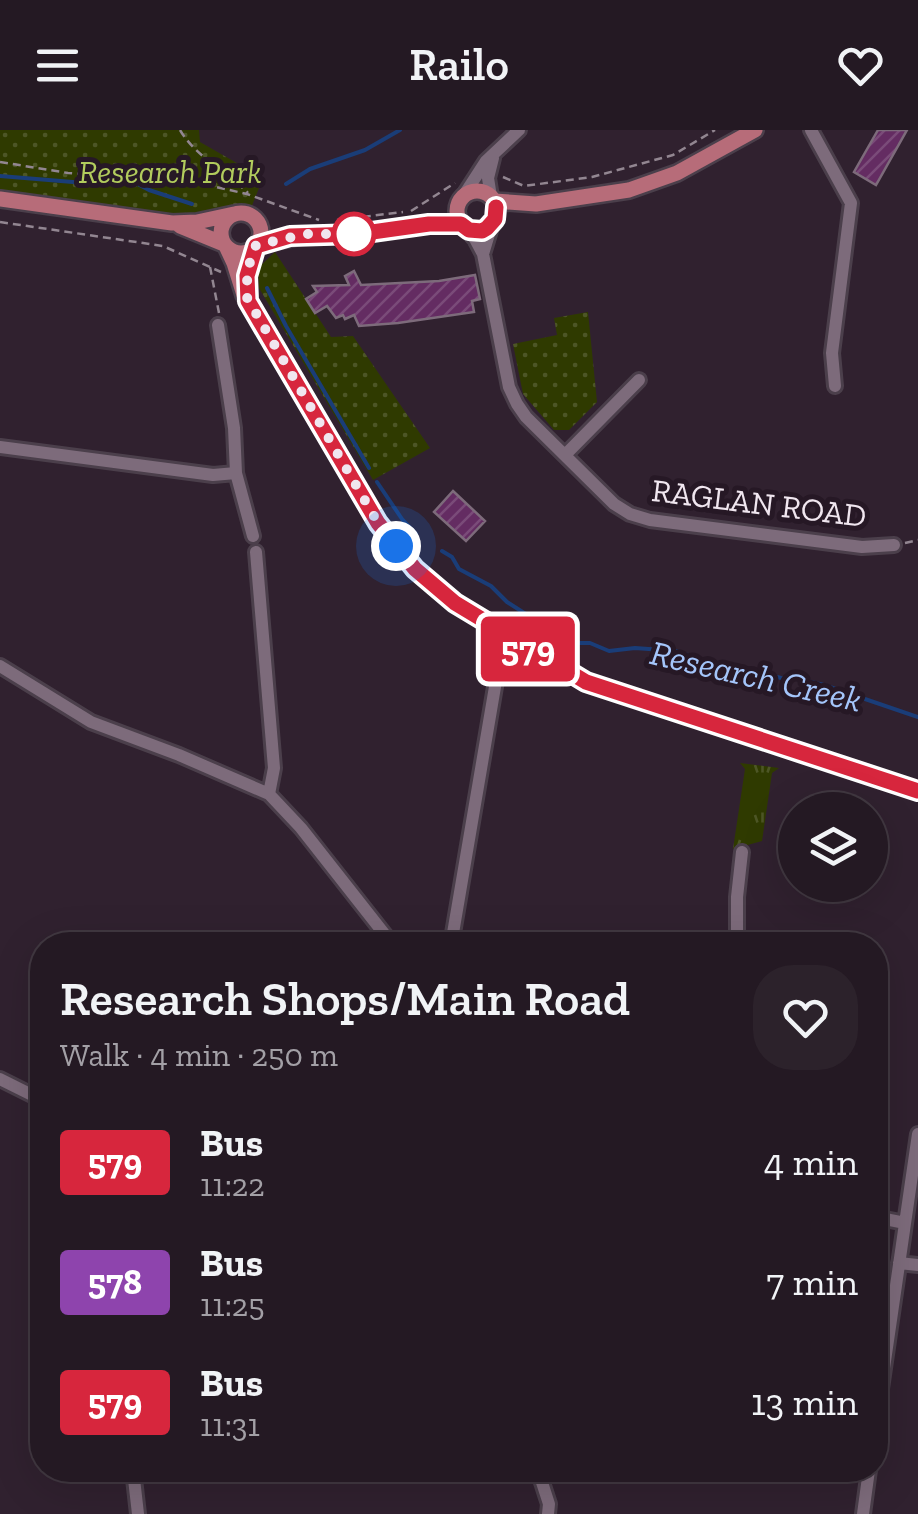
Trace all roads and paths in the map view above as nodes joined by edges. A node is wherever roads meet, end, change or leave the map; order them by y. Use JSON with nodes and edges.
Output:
{"nodes":[{"id":1,"x":180,"y":130,"type":"edge"},
{"id":2,"x":519,"y":130,"type":"edge"},
{"id":3,"x":715,"y":130,"type":"edge"},
{"id":4,"x":755,"y":130,"type":"edge"},
{"id":5,"x":811,"y":130,"type":"edge"},
{"id":6,"x":496,"y":152,"type":"junction"},
{"id":7,"x":0,"y":162,"type":"edge"},
{"id":8,"x":489,"y":172,"type":"junction"},
{"id":9,"x":460,"y":192,"type":"junction"},
{"id":10,"x":251,"y":196,"type":"junction"},
{"id":11,"x":0,"y":198,"type":"edge"},
{"id":12,"x":493,"y":199,"type":"junction"},
{"id":13,"x":536,"y":204,"type":"junction"},
{"id":14,"x":234,"y":214,"type":"junction"},
{"id":15,"x":254,"y":218,"type":"junction"},
{"id":16,"x":0,"y":222,"type":"edge"},
{"id":17,"x":493,"y":222,"type":"junction"},
{"id":18,"x":172,"y":223,"type":"junction"},
{"id":19,"x":414,"y":225,"type":"junction"},
{"id":20,"x":462,"y":226,"type":"junction"},
{"id":21,"x":307,"y":234,"type":"junction"},
{"id":22,"x":225,"y":245,"type":"junction"},
{"id":23,"x":256,"y":246,"type":"junction"},
{"id":24,"x":483,"y":254,"type":"junction"},
{"id":25,"x":210,"y":265,"type":"junction"},
{"id":26,"x":230,"y":277,"type":"dead end"},
{"id":27,"x":248,"y":301,"type":"junction"},
{"id":28,"x":218,"y":325,"type":"joint"},
{"id":29,"x":639,"y":380,"type":"dead end"},
{"id":30,"x":835,"y":386,"type":"dead end"},
{"id":31,"x":0,"y":447,"type":"edge"},
{"id":32,"x":565,"y":455,"type":"junction"},
{"id":33,"x":236,"y":473,"type":"junction"},
{"id":34,"x":253,"y":536,"type":"dead end"},
{"id":35,"x":894,"y":544,"type":"dead end"},
{"id":36,"x":256,"y":552,"type":"dead end"},
{"id":37,"x":504,"y":634,"type":"junction"},
{"id":38,"x":0,"y":666,"type":"edge"},
{"id":39,"x":918,"y":792,"type":"edge"},
{"id":40,"x":269,"y":794,"type":"junction"},
{"id":41,"x":742,"y":852,"type":"dead end"},
{"id":42,"x":383,"y":932,"type":"edge"},
{"id":43,"x":453,"y":932,"type":"edge"},
{"id":44,"x":737,"y":932,"type":"edge"},
{"id":45,"x":0,"y":1079,"type":"edge"},
{"id":46,"x":30,"y":1094,"type":"edge"},
{"id":47,"x":918,"y":1134,"type":"edge"},
{"id":48,"x":888,"y":1220,"type":"edge"},
{"id":49,"x":905,"y":1223,"type":"junction"},
{"id":50,"x":899,"y":1262,"type":"junction"},
{"id":51,"x":918,"y":1265,"type":"edge"},
{"id":52,"x":888,"y":1339,"type":"edge"},
{"id":53,"x":134,"y":1482,"type":"edge"},
{"id":54,"x":542,"y":1482,"type":"edge"},
{"id":55,"x":867,"y":1482,"type":"edge"},
{"id":56,"x":138,"y":1514,"type":"edge"},
{"id":57,"x":548,"y":1514,"type":"edge"},
{"id":58,"x":863,"y":1514,"type":"edge"}],
"edges":[{"from":1,"to":10,"type":"path"},
{"from":2,"to":6,"type":"street"},
{"from":3,"to":8,"type":"path"},
{"from":4,"to":13,"type":"main road"},
{"from":5,"to":30,"type":"street"},
{"from":6,"to":8,"type":"street"},
{"from":6,"to":9,"type":"street"},
{"from":7,"to":10,"type":"path"},
{"from":8,"to":12,"type":"street"},
{"from":9,"to":10,"type":"path"},
{"from":9,"to":12,"type":"main road"},
{"from":9,"to":19,"type":"main road"},
{"from":9,"to":20,"type":"main road"},
{"from":11,"to":18,"type":"main road"},
{"from":12,"to":13,"type":"main road"},
{"from":12,"to":17,"type":"main road"},
{"from":13,"to":17,"type":"main road"},
{"from":14,"to":15,"type":"main road"},
{"from":14,"to":18,"type":"main road"},
{"from":14,"to":22,"type":"main road"},
{"from":15,"to":21,"type":"main road"},
{"from":15,"to":23,"type":"main road"},
{"from":16,"to":25,"type":"path"},
{"from":17,"to":20,"type":"main road"},
{"from":17,"to":24,"type":"street","name":"RAGLAN ROAD"},
{"from":18,"to":22,"type":"main road"},
{"from":19,"to":20,"type":"main road"},
{"from":19,"to":21,"type":"main road"},
{"from":20,"to":24,"type":"street","name":"RAGLAN ROAD"},
{"from":21,"to":23,"type":"main road"},
{"from":22,"to":23,"type":"main road"},
{"from":22,"to":27,"type":"main road"},
{"from":23,"to":27,"type":"main road"},
{"from":24,"to":32,"type":"street","name":"RAGLAN ROAD"},
{"from":25,"to":26,"type":"path"},
{"from":25,"to":28,"type":"path"},
{"from":27,"to":37,"type":"main road"},
{"from":28,"to":33,"type":"street"},
{"from":29,"to":32,"type":"street"},
{"from":31,"to":33,"type":"street"},
{"from":32,"to":35,"type":"street","name":"RAGLAN ROAD"},
{"from":33,"to":34,"type":"street"},
{"from":36,"to":40,"type":"street"},
{"from":37,"to":39,"type":"main road"},
{"from":37,"to":43,"type":"street"},
{"from":38,"to":40,"type":"street"},
{"from":40,"to":42,"type":"street"},
{"from":41,"to":44,"type":"street"},
{"from":45,"to":46,"type":"street"},
{"from":47,"to":49,"type":"street"},
{"from":48,"to":49,"type":"street"},
{"from":49,"to":50,"type":"street"},
{"from":50,"to":51,"type":"street"},
{"from":50,"to":52,"type":"street"},
{"from":53,"to":56,"type":"street"},
{"from":54,"to":57,"type":"street"},
{"from":55,"to":58,"type":"street"}]}
